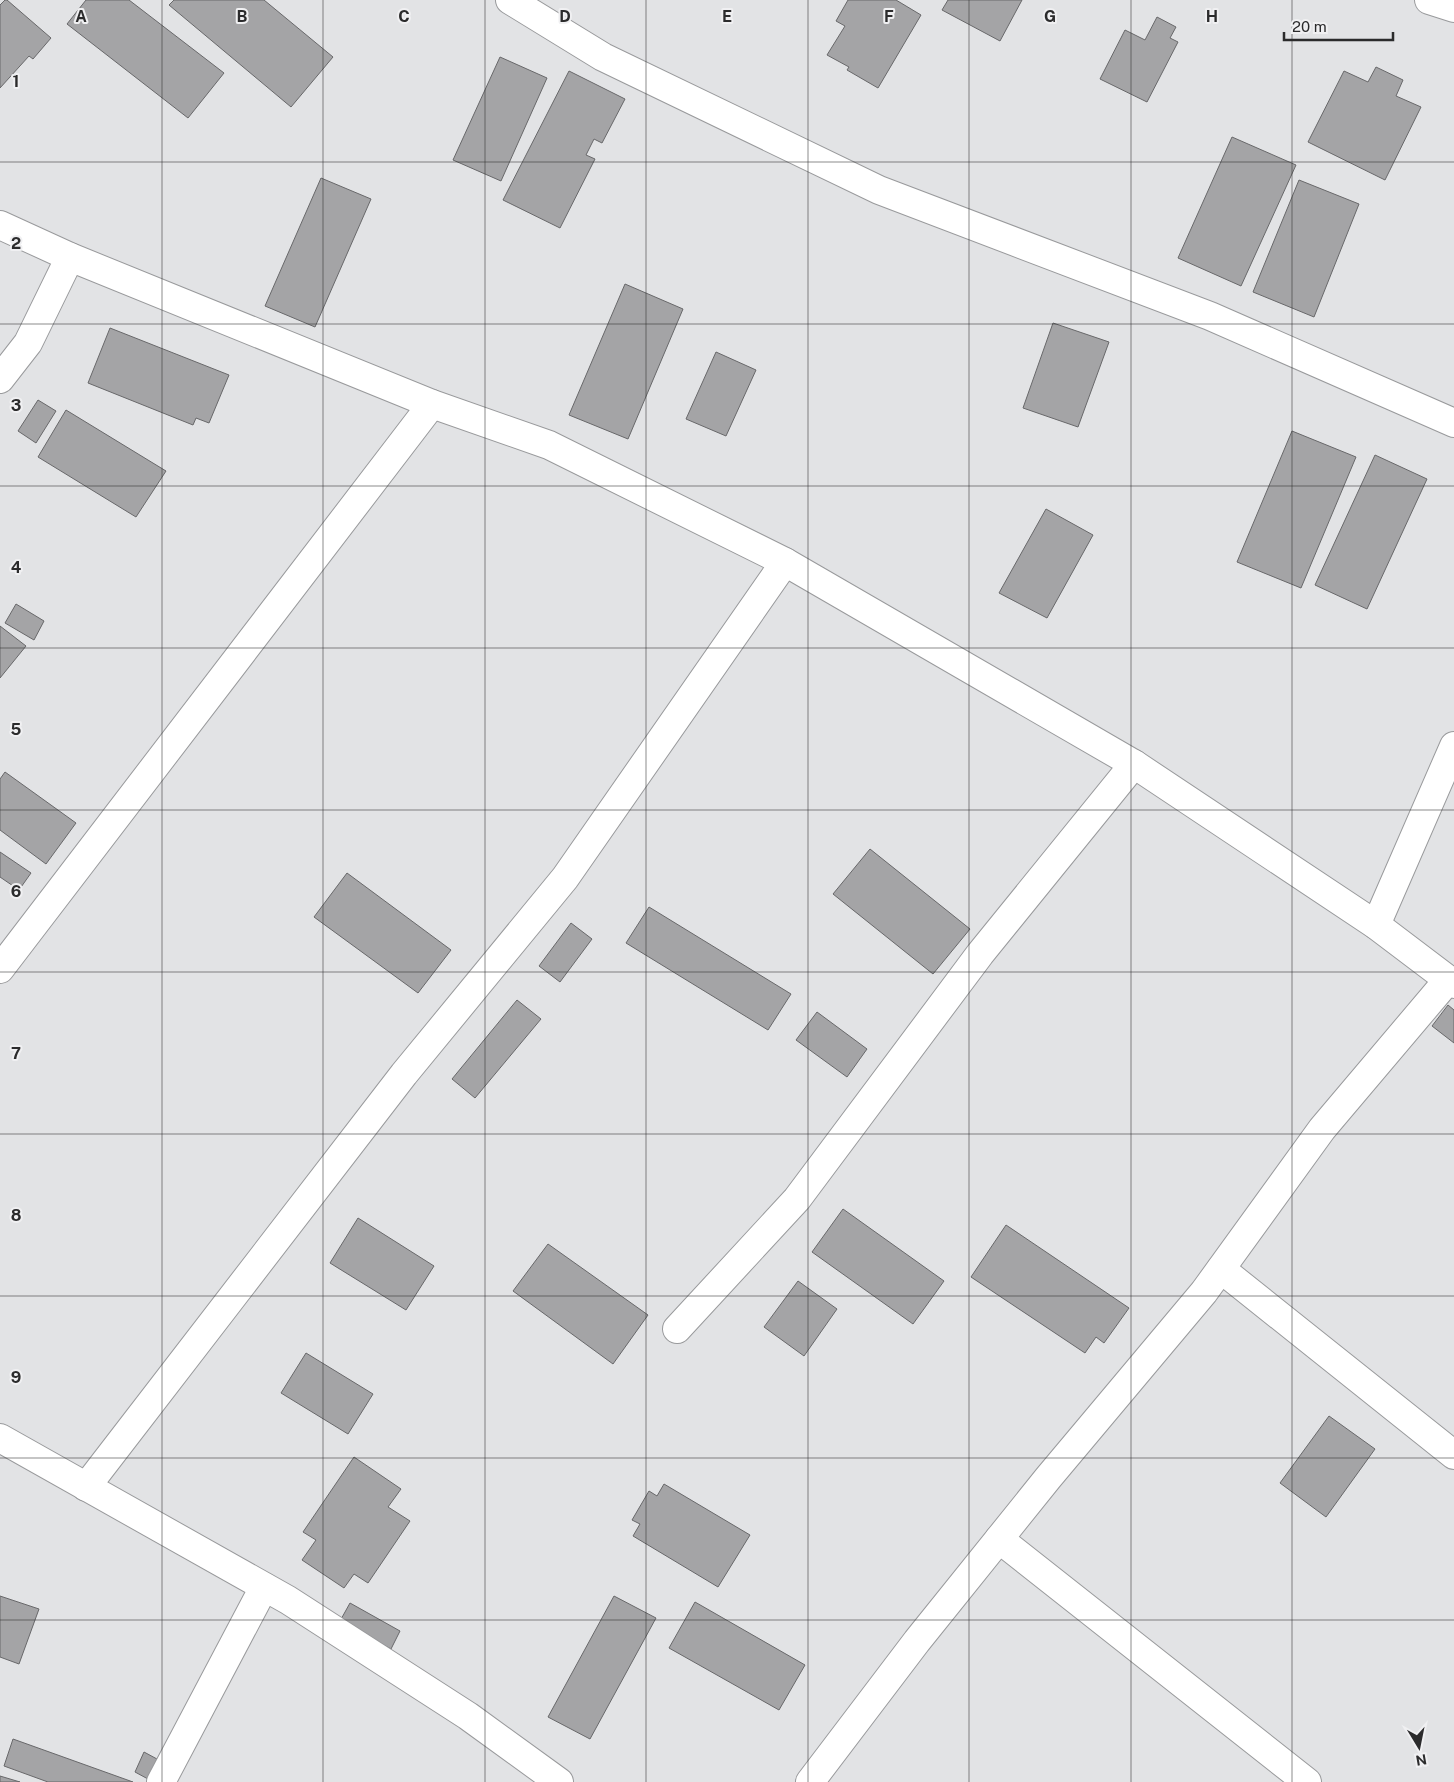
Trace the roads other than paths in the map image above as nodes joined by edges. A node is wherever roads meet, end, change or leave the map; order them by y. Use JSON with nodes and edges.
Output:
{"nodes":[{"id":1,"x":510,"y":0,"type":"edge"},
{"id":2,"x":1429,"y":0,"type":"edge"},
{"id":3,"x":1454,"y":8,"type":"edge"},
{"id":4,"x":0,"y":225,"type":"edge"},
{"id":5,"x":70,"y":257,"type":"junction"},
{"id":6,"x":0,"y":379,"type":"edge"},
{"id":7,"x":432,"y":404,"type":"junction"},
{"id":8,"x":1454,"y":423,"type":"edge"},
{"id":9,"x":785,"y":562,"type":"junction"},
{"id":10,"x":1454,"y":746,"type":"edge"},
{"id":11,"x":1134,"y":764,"type":"junction"},
{"id":12,"x":1376,"y":925,"type":"junction"},
{"id":13,"x":0,"y":969,"type":"edge"},
{"id":14,"x":1451,"y":982,"type":"edge"},
{"id":15,"x":1221,"y":1269,"type":"junction"},
{"id":16,"x":677,"y":1329,"type":"dead end"},
{"id":17,"x":0,"y":1438,"type":"edge"},
{"id":18,"x":1454,"y":1455,"type":"edge"},
{"id":19,"x":86,"y":1487,"type":"junction"},
{"id":20,"x":999,"y":1539,"type":"junction"},
{"id":21,"x":264,"y":1587,"type":"junction"},
{"id":22,"x":161,"y":1782,"type":"edge"},
{"id":23,"x":559,"y":1782,"type":"edge"},
{"id":24,"x":810,"y":1782,"type":"edge"},
{"id":25,"x":1307,"y":1782,"type":"edge"}],
"edges":[{"from":1,"to":8,"type":"street"},
{"from":2,"to":3,"type":"street"},
{"from":4,"to":5,"type":"street"},
{"from":5,"to":6,"type":"street"},
{"from":5,"to":7,"type":"street"},
{"from":7,"to":9,"type":"street"},
{"from":7,"to":13,"type":"street"},
{"from":9,"to":11,"type":"street"},
{"from":9,"to":19,"type":"street"},
{"from":10,"to":12,"type":"street"},
{"from":11,"to":12,"type":"street"},
{"from":11,"to":16,"type":"street"},
{"from":12,"to":14,"type":"street"},
{"from":14,"to":15,"type":"street"},
{"from":15,"to":18,"type":"street"},
{"from":15,"to":20,"type":"street"},
{"from":17,"to":19,"type":"street"},
{"from":19,"to":21,"type":"street"},
{"from":20,"to":24,"type":"street"},
{"from":20,"to":25,"type":"street"},
{"from":21,"to":22,"type":"street"},
{"from":21,"to":23,"type":"street"}]}
